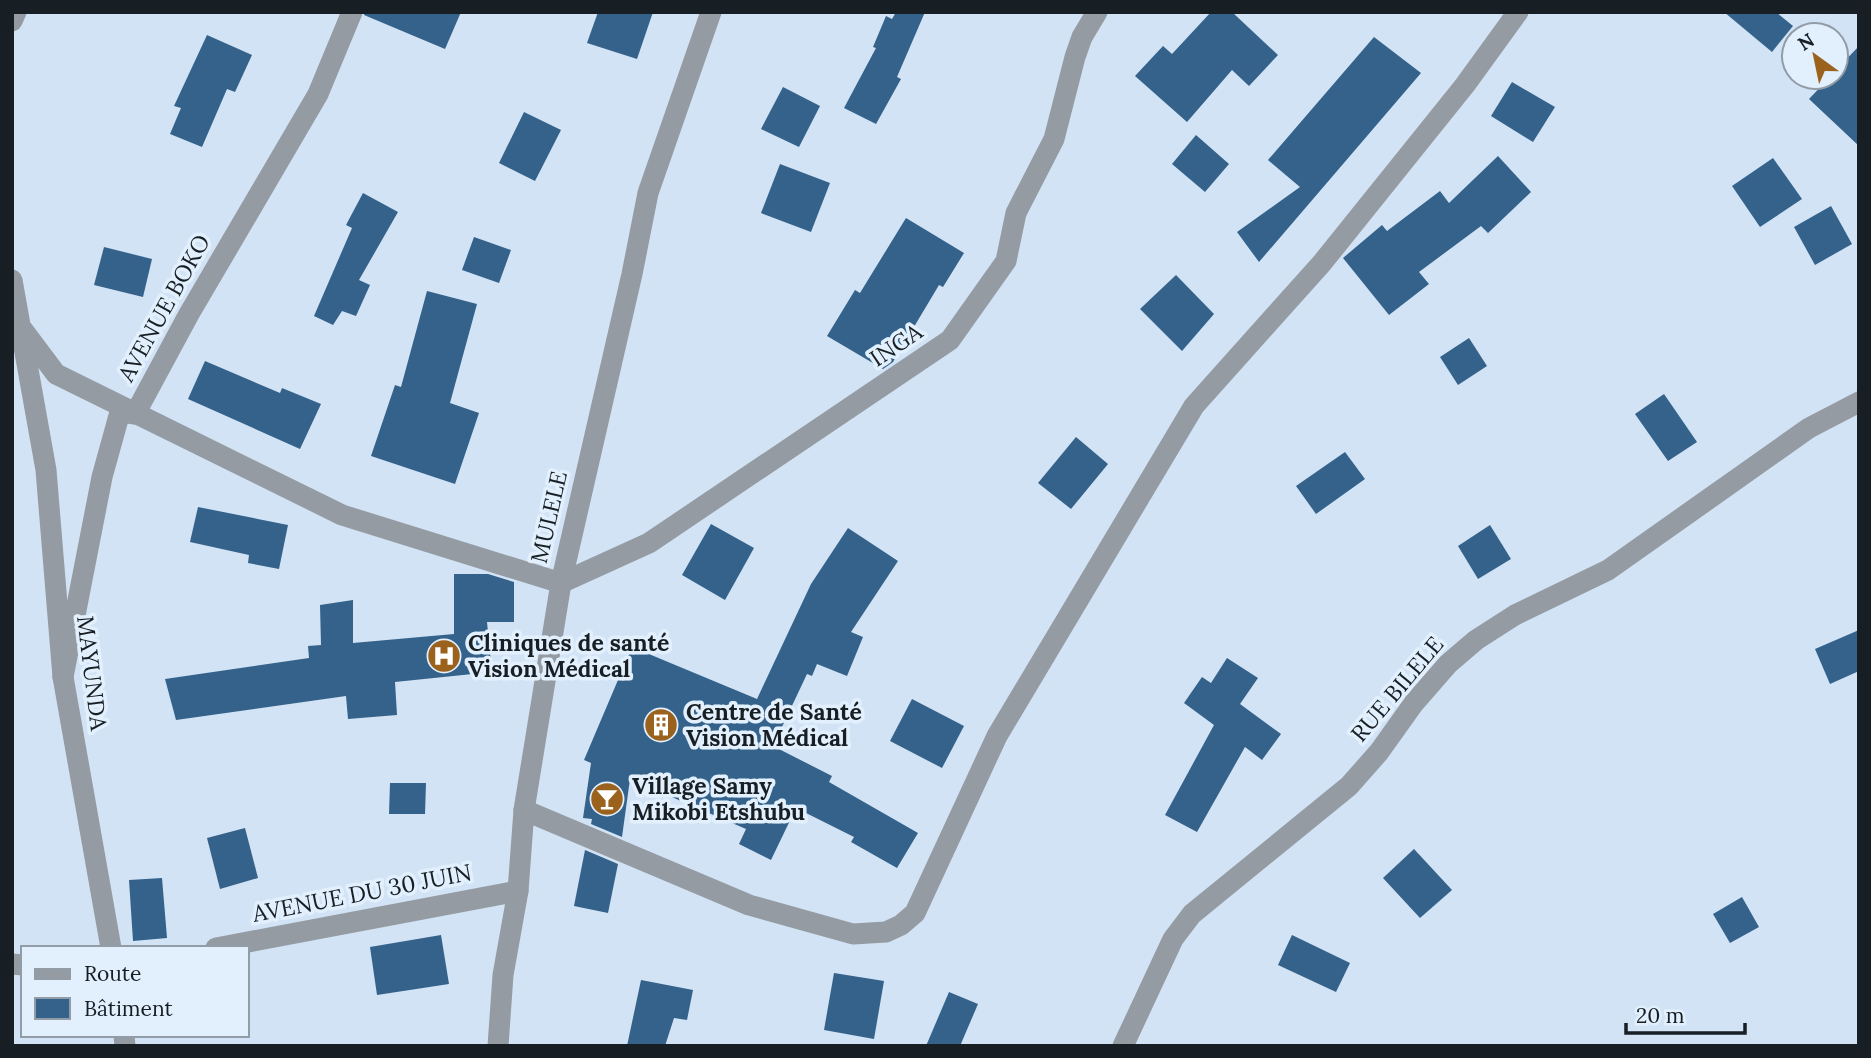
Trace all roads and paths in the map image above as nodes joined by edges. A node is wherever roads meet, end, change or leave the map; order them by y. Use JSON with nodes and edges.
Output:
{"nodes":[{"id":1,"x":16,"y":12,"type":"edge"},
{"id":2,"x":352,"y":12,"type":"edge"},
{"id":3,"x":711,"y":12,"type":"edge"},
{"id":4,"x":1097,"y":12,"type":"edge"},
{"id":5,"x":1518,"y":12,"type":"edge"},
{"id":6,"x":12,"y":21,"type":"edge"},
{"id":7,"x":12,"y":280,"type":"edge"},
{"id":8,"x":23,"y":330,"type":"junction"},
{"id":9,"x":1859,"y":402,"type":"edge"},
{"id":10,"x":135,"y":414,"type":"junction"},
{"id":11,"x":561,"y":583,"type":"junction"},
{"id":12,"x":63,"y":677,"type":"junction"},
{"id":13,"x":524,"y":810,"type":"junction"},
{"id":14,"x":518,"y":891,"type":"junction"},
{"id":15,"x":111,"y":946,"type":"edge"},
{"id":16,"x":227,"y":946,"type":"edge"},
{"id":17,"x":498,"y":1046,"type":"edge"},
{"id":18,"x":1123,"y":1046,"type":"edge"}],
"edges":[{"from":1,"to":6,"type":"street"},
{"from":2,"to":10,"type":"street","name":"AVENUE BOKO"},
{"from":3,"to":11,"type":"street","name":"MULELE"},
{"from":4,"to":11,"type":"street","name":"INGA"},
{"from":5,"to":13,"type":"street"},
{"from":7,"to":8,"type":"street","name":"MAYUNDA"},
{"from":8,"to":10,"type":"street"},
{"from":8,"to":12,"type":"street","name":"MAYUNDA"},
{"from":9,"to":18,"type":"street","name":"RUE BILELE"},
{"from":10,"to":11,"type":"street"},
{"from":10,"to":12,"type":"street","name":"AVENUE BOKO"},
{"from":11,"to":13,"type":"street","name":"MULELE"},
{"from":12,"to":15,"type":"street","name":"MAYUNDA"},
{"from":13,"to":14,"type":"street","name":"MULELE"},
{"from":14,"to":16,"type":"street","name":"AVENUE DU 30 JUIN"},
{"from":14,"to":17,"type":"street","name":"MULELE"}]}
